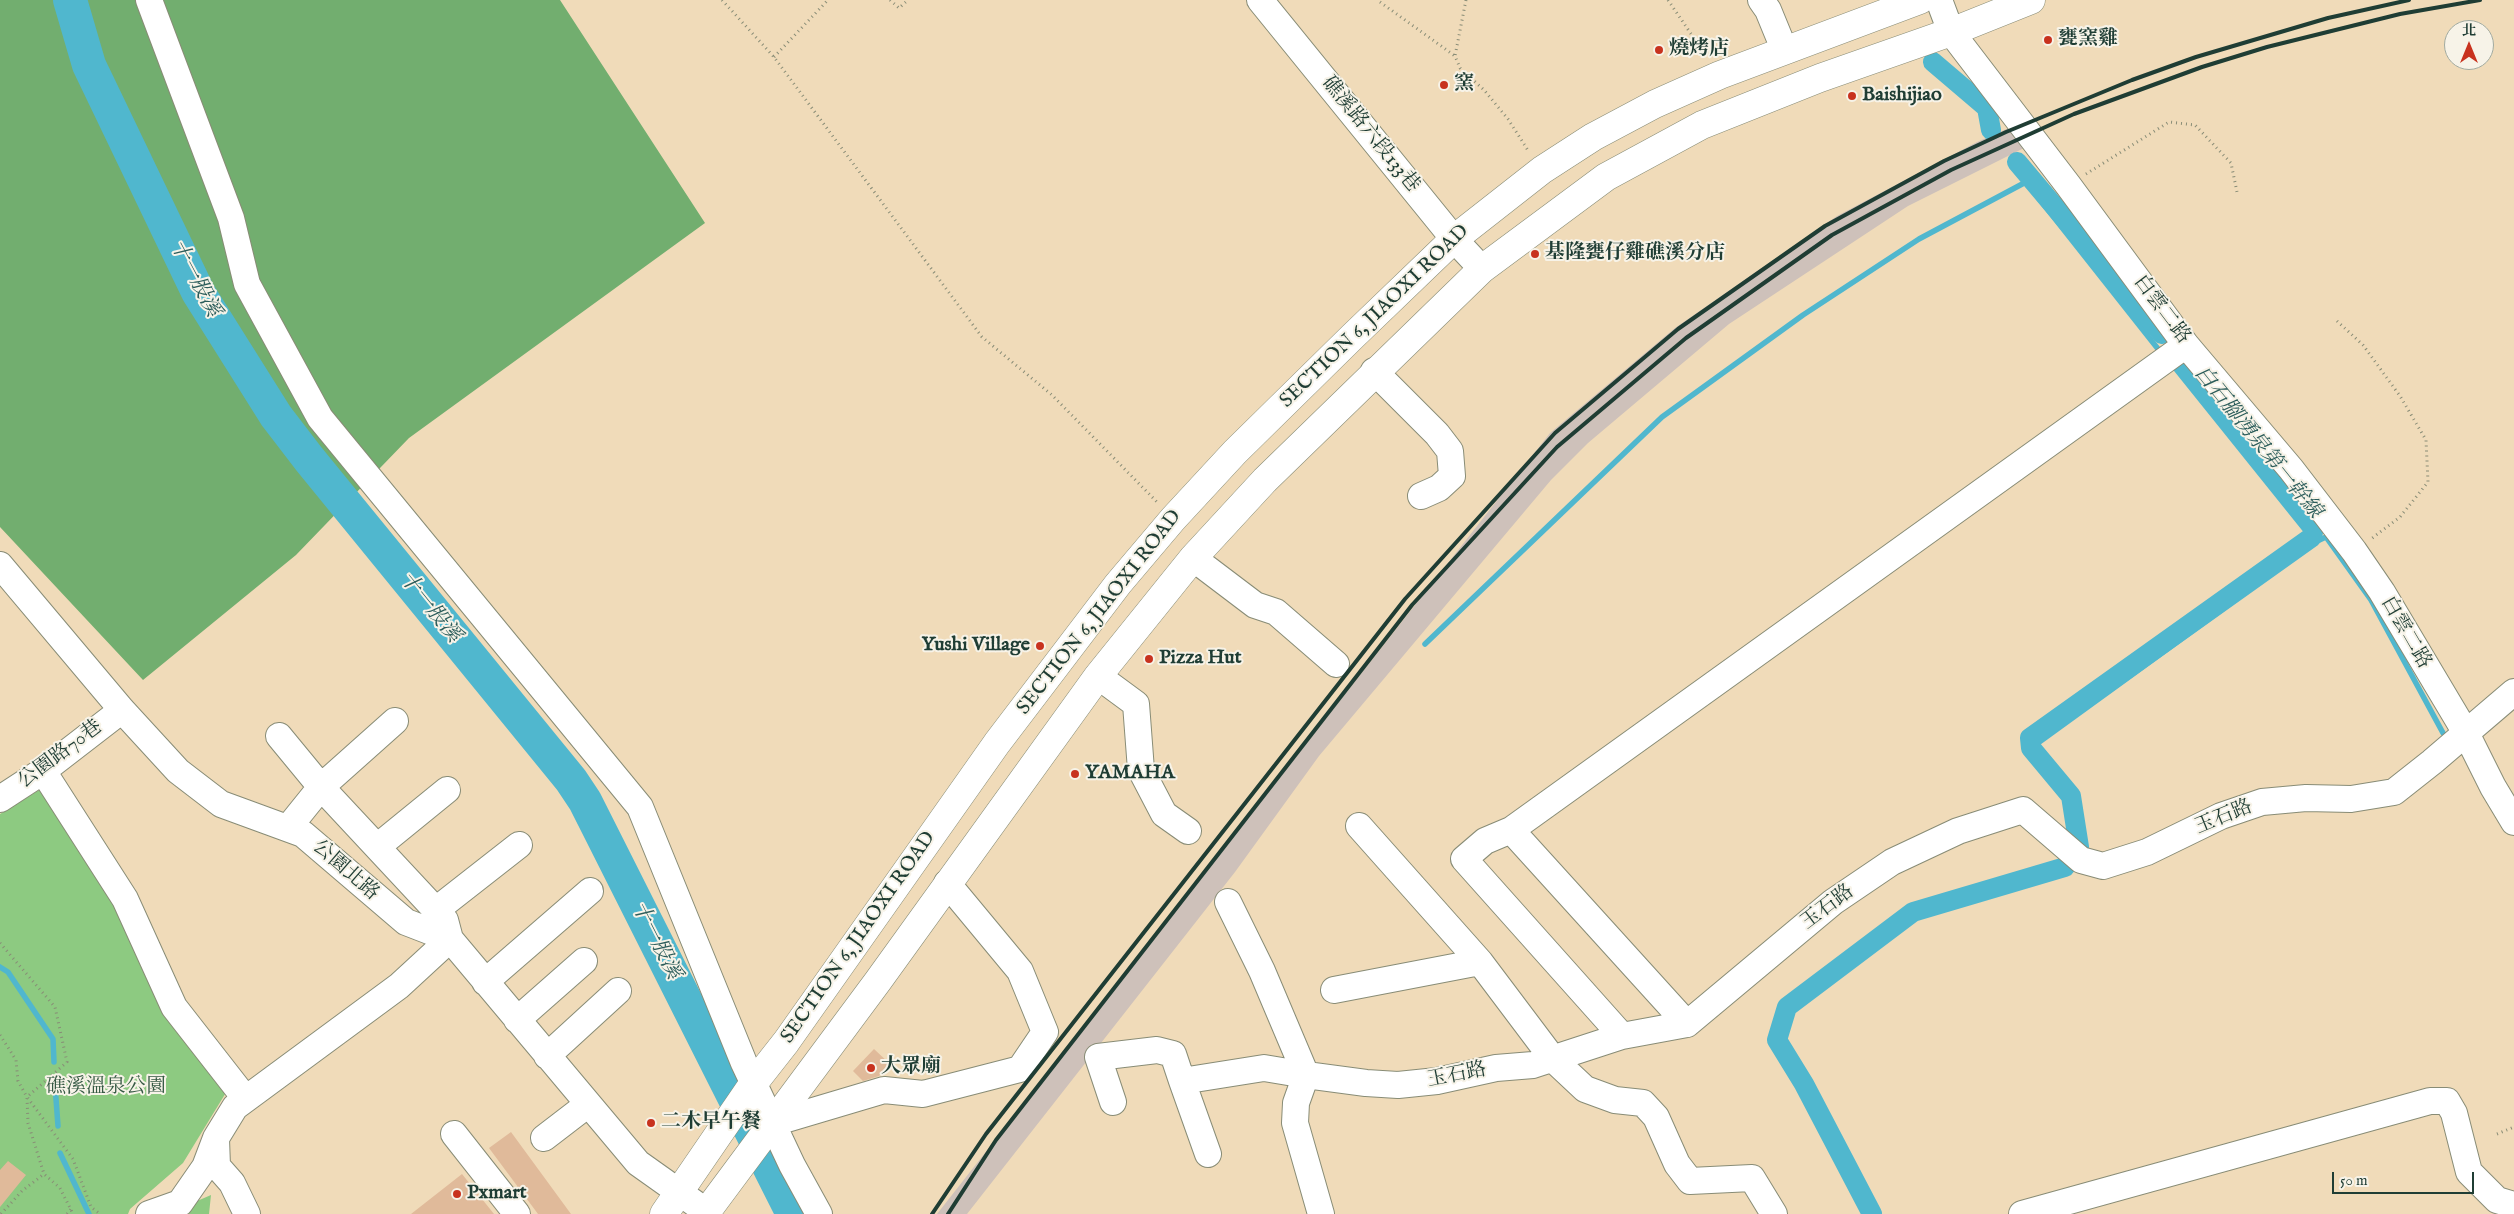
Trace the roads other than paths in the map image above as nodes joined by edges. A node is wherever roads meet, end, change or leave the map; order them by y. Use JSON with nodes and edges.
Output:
{"nodes":[{"id":1,"x":149,"y":0,"type":"edge"},
{"id":2,"x":1760,"y":0,"type":"edge"},
{"id":3,"x":1920,"y":0,"type":"edge"},
{"id":4,"x":1938,"y":0,"type":"edge"},
{"id":5,"x":2022,"y":1,"type":"edge"},
{"id":6,"x":1272,"y":4,"type":"edge"},
{"id":7,"x":1951,"y":32,"type":"junction"},
{"id":8,"x":1795,"y":46,"type":"junction"},
{"id":9,"x":1454,"y":239,"type":"junction"},
{"id":10,"x":1482,"y":268,"type":"junction"},
{"id":11,"x":2186,"y":345,"type":"junction"},
{"id":12,"x":1374,"y":371,"type":"junction"},
{"id":13,"x":1421,"y":496,"type":"dead end"},
{"id":14,"x":1193,"y":558,"type":"junction"},
{"id":15,"x":0,"y":565,"type":"edge"},
{"id":16,"x":1336,"y":664,"type":"dead end"},
{"id":17,"x":1098,"y":676,"type":"junction"},
{"id":18,"x":2514,"y":692,"type":"edge"},
{"id":19,"x":122,"y":710,"type":"junction"},
{"id":20,"x":395,"y":721,"type":"dead end"},
{"id":21,"x":2466,"y":733,"type":"junction"},
{"id":22,"x":279,"y":736,"type":"dead end"},
{"id":23,"x":44,"y":771,"type":"junction"},
{"id":24,"x":321,"y":787,"type":"junction"},
{"id":25,"x":448,"y":790,"type":"dead end"},
{"id":26,"x":0,"y":800,"type":"edge"},
{"id":27,"x":2514,"y":822,"type":"edge"},
{"id":28,"x":1359,"y":826,"type":"dead end"},
{"id":29,"x":288,"y":828,"type":"junction"},
{"id":30,"x":1511,"y":830,"type":"junction"},
{"id":31,"x":1188,"y":831,"type":"dead end"},
{"id":32,"x":519,"y":845,"type":"dead end"},
{"id":33,"x":377,"y":847,"type":"junction"},
{"id":34,"x":947,"y":883,"type":"junction"},
{"id":35,"x":590,"y":892,"type":"dead end"},
{"id":36,"x":1228,"y":902,"type":"dead end"},
{"id":37,"x":436,"y":910,"type":"junction"},
{"id":38,"x":450,"y":939,"type":"junction"},
{"id":39,"x":584,"y":961,"type":"dead end"},
{"id":40,"x":1480,"y":962,"type":"junction"},
{"id":41,"x":486,"y":982,"type":"junction"},
{"id":42,"x":618,"y":990,"type":"dead end"},
{"id":43,"x":1334,"y":990,"type":"dead end"},
{"id":44,"x":517,"y":1020,"type":"junction"},
{"id":45,"x":1687,"y":1024,"type":"junction"},
{"id":46,"x":1622,"y":1036,"type":"junction"},
{"id":47,"x":546,"y":1056,"type":"junction"},
{"id":48,"x":1553,"y":1059,"type":"junction"},
{"id":49,"x":1306,"y":1075,"type":"junction"},
{"id":50,"x":1182,"y":1081,"type":"junction"},
{"id":51,"x":751,"y":1088,"type":"junction"},
{"id":52,"x":245,"y":1098,"type":"junction"},
{"id":53,"x":1113,"y":1102,"type":"dead end"},
{"id":54,"x":587,"y":1105,"type":"junction"},
{"id":55,"x":770,"y":1128,"type":"junction"},
{"id":56,"x":454,"y":1134,"type":"dead end"},
{"id":57,"x":216,"y":1138,"type":"junction"},
{"id":58,"x":544,"y":1138,"type":"dead end"},
{"id":59,"x":1208,"y":1154,"type":"dead end"},
{"id":60,"x":232,"y":1183,"type":"junction"},
{"id":61,"x":671,"y":1204,"type":"edge"},
{"id":62,"x":2514,"y":1205,"type":"edge"},
{"id":63,"x":706,"y":1213,"type":"edge"},
{"id":64,"x":149,"y":1214,"type":"edge"},
{"id":65,"x":226,"y":1214,"type":"edge"},
{"id":66,"x":247,"y":1214,"type":"edge"},
{"id":67,"x":517,"y":1214,"type":"edge"},
{"id":68,"x":819,"y":1214,"type":"edge"},
{"id":69,"x":1321,"y":1214,"type":"edge"},
{"id":70,"x":1774,"y":1214,"type":"edge"},
{"id":71,"x":2022,"y":1214,"type":"edge"}],
"edges":[{"from":1,"to":51,"type":"street"},
{"from":2,"to":8,"type":"street"},
{"from":3,"to":8,"type":"main road","name":"SECTION 6, JIAOXI ROAD"},
{"from":4,"to":7,"type":"street","name":"白雲二路"},
{"from":5,"to":7,"type":"main road","name":"SECTION 6, JIAOXI ROAD"},
{"from":6,"to":9,"type":"street","name":"礁溪路六段133巷"},
{"from":7,"to":10,"type":"main road","name":"SECTION 6, JIAOXI ROAD"},
{"from":7,"to":11,"type":"street","name":"白雲二路"},
{"from":8,"to":9,"type":"main road","name":"SECTION 6, JIAOXI ROAD"},
{"from":9,"to":10,"type":"street","name":"礁溪路六段133巷"},
{"from":9,"to":51,"type":"main road","name":"SECTION 6, JIAOXI ROAD"},
{"from":10,"to":12,"type":"main road","name":"SECTION 6, JIAOXI ROAD"},
{"from":11,"to":21,"type":"street","name":"白雲二路"},
{"from":11,"to":30,"type":"street"},
{"from":12,"to":13,"type":"street"},
{"from":12,"to":14,"type":"main road","name":"SECTION 6, JIAOXI ROAD"},
{"from":14,"to":16,"type":"street"},
{"from":14,"to":17,"type":"main road","name":"SECTION 6, JIAOXI ROAD"},
{"from":15,"to":19,"type":"street","name":"公園北路"},
{"from":17,"to":31,"type":"street"},
{"from":17,"to":34,"type":"main road","name":"SECTION 6, JIAOXI ROAD"},
{"from":18,"to":21,"type":"street"},
{"from":19,"to":23,"type":"street","name":"公園路70巷"},
{"from":19,"to":29,"type":"street","name":"公園北路"},
{"from":20,"to":24,"type":"street"},
{"from":21,"to":27,"type":"street","name":"白雲二路"},
{"from":21,"to":45,"type":"street","name":"玉石路"},
{"from":22,"to":24,"type":"street"},
{"from":23,"to":26,"type":"street","name":"公園路70巷"},
{"from":23,"to":52,"type":"street"},
{"from":24,"to":29,"type":"street"},
{"from":24,"to":33,"type":"street"},
{"from":25,"to":33,"type":"street"},
{"from":28,"to":40,"type":"street"},
{"from":29,"to":38,"type":"street","name":"公園北路"},
{"from":30,"to":45,"type":"street"},
{"from":30,"to":46,"type":"street"},
{"from":32,"to":37,"type":"street"},
{"from":33,"to":37,"type":"street"},
{"from":34,"to":55,"type":"main road","name":"SECTION 6, JIAOXI ROAD"},
{"from":34,"to":55,"type":"street"},
{"from":35,"to":41,"type":"street"},
{"from":36,"to":49,"type":"street"},
{"from":37,"to":38,"type":"street"},
{"from":38,"to":41,"type":"street","name":"公園北路"},
{"from":38,"to":52,"type":"street"},
{"from":39,"to":44,"type":"street"},
{"from":40,"to":43,"type":"street"},
{"from":40,"to":48,"type":"street"},
{"from":41,"to":44,"type":"street","name":"公園北路"},
{"from":42,"to":47,"type":"street"},
{"from":44,"to":47,"type":"street","name":"公園北路"},
{"from":45,"to":46,"type":"street","name":"玉石路"},
{"from":46,"to":48,"type":"street","name":"玉石路"},
{"from":47,"to":54,"type":"street","name":"公園北路"},
{"from":48,"to":49,"type":"street","name":"玉石路"},
{"from":48,"to":70,"type":"street"},
{"from":49,"to":50,"type":"street","name":"玉石路"},
{"from":49,"to":69,"type":"street"},
{"from":50,"to":53,"type":"street"},
{"from":50,"to":59,"type":"street"},
{"from":51,"to":55,"type":"street"},
{"from":51,"to":61,"type":"main road","name":"SECTION 6, JIAOXI ROAD"},
{"from":52,"to":57,"type":"street"},
{"from":54,"to":58,"type":"street"},
{"from":54,"to":61,"type":"street","name":"公園北路"},
{"from":55,"to":63,"type":"main road","name":"SECTION 6, JIAOXI ROAD"},
{"from":55,"to":68,"type":"street"},
{"from":56,"to":67,"type":"street"},
{"from":57,"to":60,"type":"street"},
{"from":57,"to":64,"type":"street"},
{"from":60,"to":65,"type":"street"},
{"from":60,"to":66,"type":"street"},
{"from":61,"to":63,"type":"street","name":"公園北路"},
{"from":62,"to":71,"type":"street"}]}
